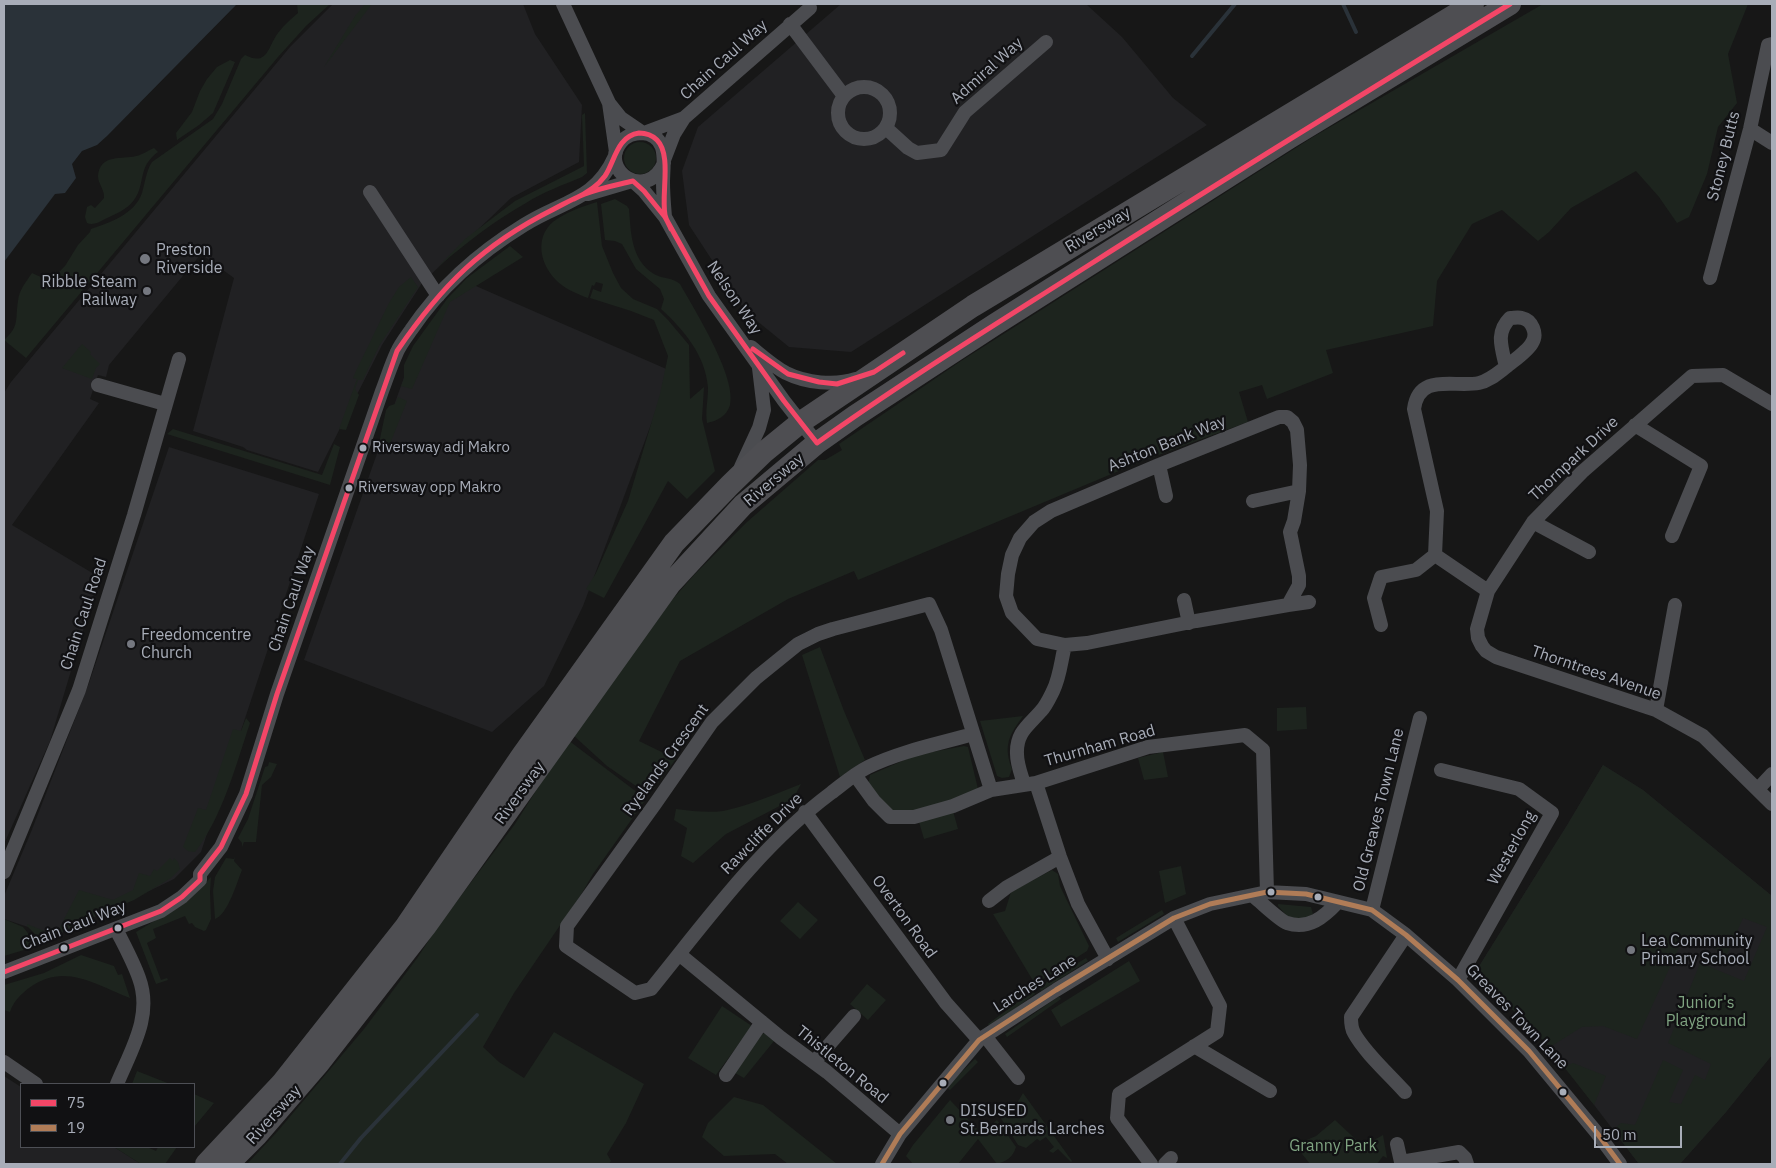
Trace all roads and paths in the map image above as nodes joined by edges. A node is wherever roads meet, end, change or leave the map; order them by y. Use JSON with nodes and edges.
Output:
{"nodes":[{"id":1,"x":564,"y":4,"type":"edge"},
{"id":2,"x":1473,"y":4,"type":"edge"},
{"id":3,"x":1510,"y":4,"type":"edge"},
{"id":4,"x":810,"y":8,"type":"dead end"},
{"id":5,"x":790,"y":24,"type":"junction"},
{"id":6,"x":1046,"y":42,"type":"dead end"},
{"id":7,"x":1772,"y":44,"type":"edge"},
{"id":8,"x":844,"y":96,"type":"junction"},
{"id":9,"x":608,"y":103,"type":"junction"},
{"id":10,"x":684,"y":118,"type":"junction"},
{"id":11,"x":886,"y":128,"type":"junction"},
{"id":12,"x":1750,"y":129,"type":"junction"},
{"id":13,"x":644,"y":133,"type":"junction"},
{"id":14,"x":1772,"y":144,"type":"edge"},
{"id":15,"x":616,"y":154,"type":"junction"},
{"id":16,"x":664,"y":162,"type":"junction"},
{"id":17,"x":633,"y":181,"type":"junction"},
{"id":18,"x":370,"y":192,"type":"dead end"},
{"id":19,"x":584,"y":194,"type":"junction"},
{"id":20,"x":665,"y":217,"type":"junction"},
{"id":21,"x":1710,"y":278,"type":"dead end"},
{"id":22,"x":438,"y":296,"type":"junction"},
{"id":23,"x":742,"y":341,"type":"junction"},
{"id":24,"x":178,"y":359,"type":"dead end"},
{"id":25,"x":759,"y":367,"type":"junction"},
{"id":26,"x":1506,"y":367,"type":"dead end"},
{"id":27,"x":874,"y":372,"type":"junction"},
{"id":28,"x":98,"y":384,"type":"dead end"},
{"id":29,"x":166,"y":404,"type":"junction"},
{"id":30,"x":1772,"y":404,"type":"edge"},
{"id":31,"x":1635,"y":426,"type":"junction"},
{"id":32,"x":808,"y":431,"type":"junction"},
{"id":33,"x":1159,"y":465,"type":"junction"},
{"id":34,"x":730,"y":485,"type":"junction"},
{"id":35,"x":1299,"y":491,"type":"junction"},
{"id":36,"x":1166,"y":496,"type":"dead end"},
{"id":37,"x":1253,"y":501,"type":"dead end"},
{"id":38,"x":1533,"y":522,"type":"junction"},
{"id":39,"x":1672,"y":536,"type":"dead end"},
{"id":40,"x":1589,"y":552,"type":"dead end"},
{"id":41,"x":1435,"y":556,"type":"junction"},
{"id":42,"x":1488,"y":591,"type":"junction"},
{"id":43,"x":1184,"y":600,"type":"dead end"},
{"id":44,"x":1309,"y":602,"type":"dead end"},
{"id":45,"x":1288,"y":604,"type":"junction"},
{"id":46,"x":1675,"y":605,"type":"dead end"},
{"id":47,"x":1189,"y":623,"type":"junction"},
{"id":48,"x":1381,"y":625,"type":"dead end"},
{"id":49,"x":1065,"y":646,"type":"junction"},
{"id":50,"x":1496,"y":657,"type":"joint"},
{"id":51,"x":1656,"y":710,"type":"junction"},
{"id":52,"x":1420,"y":718,"type":"dead end"},
{"id":53,"x":973,"y":734,"type":"junction"},
{"id":54,"x":1441,"y":770,"type":"dead end"},
{"id":55,"x":1772,"y":774,"type":"edge"},
{"id":56,"x":855,"y":775,"type":"junction"},
{"id":57,"x":1030,"y":784,"type":"junction"},
{"id":58,"x":1758,"y":789,"type":"junction"},
{"id":59,"x":991,"y":790,"type":"junction"},
{"id":60,"x":1772,"y":804,"type":"edge"},
{"id":61,"x":805,"y":812,"type":"junction"},
{"id":62,"x":1060,"y":857,"type":"junction"},
{"id":63,"x":4,"y":872,"type":"edge"},
{"id":64,"x":1260,"y":894,"type":"junction"},
{"id":65,"x":989,"y":902,"type":"dead end"},
{"id":66,"x":1338,"y":902,"type":"junction"},
{"id":67,"x":1372,"y":910,"type":"junction"},
{"id":68,"x":1174,"y":918,"type":"junction"},
{"id":69,"x":116,"y":929,"type":"junction"},
{"id":70,"x":1406,"y":935,"type":"junction"},
{"id":71,"x":679,"y":954,"type":"junction"},
{"id":72,"x":1108,"y":959,"type":"junction"},
{"id":73,"x":4,"y":972,"type":"edge"},
{"id":74,"x":1458,"y":980,"type":"junction"},
{"id":75,"x":854,"y":1016,"type":"dead end"},
{"id":76,"x":762,"y":1022,"type":"junction"},
{"id":77,"x":982,"y":1038,"type":"junction"},
{"id":78,"x":1194,"y":1046,"type":"junction"},
{"id":79,"x":4,"y":1062,"type":"edge"},
{"id":80,"x":814,"y":1062,"type":"junction"},
{"id":81,"x":726,"y":1075,"type":"dead end"},
{"id":82,"x":1018,"y":1078,"type":"dead end"},
{"id":83,"x":35,"y":1083,"type":"edge"},
{"id":84,"x":117,"y":1083,"type":"edge"},
{"id":85,"x":1270,"y":1092,"type":"dead end"},
{"id":86,"x":1405,"y":1092,"type":"dead end"},
{"id":87,"x":900,"y":1134,"type":"junction"},
{"id":88,"x":1397,"y":1144,"type":"dead end"},
{"id":89,"x":206,"y":1164,"type":"edge"},
{"id":90,"x":228,"y":1164,"type":"edge"},
{"id":91,"x":884,"y":1164,"type":"edge"},
{"id":92,"x":1150,"y":1164,"type":"edge"},
{"id":93,"x":1467,"y":1164,"type":"edge"},
{"id":94,"x":1620,"y":1164,"type":"edge"}],
"edges":[{"from":1,"to":9,"type":"street"},
{"from":2,"to":27,"type":"highway","name":"Riversway"},
{"from":3,"to":32,"type":"highway","name":"Riversway"},
{"from":4,"to":5,"type":"street","name":"Chain Caul Way"},
{"from":5,"to":8,"type":"street"},
{"from":5,"to":10,"type":"street","name":"Chain Caul Way"},
{"from":6,"to":11,"type":"street","name":"Admiral Way"},
{"from":7,"to":12,"type":"street","name":"Stoney Butts"},
{"from":8,"to":11,"type":"street"},
{"from":8,"to":11,"type":"street"},
{"from":9,"to":13,"type":"street"},
{"from":9,"to":15,"type":"street"},
{"from":10,"to":13,"type":"street","name":"Chain Caul Way"},
{"from":10,"to":16,"type":"street","name":"Chain Caul Way"},
{"from":12,"to":14,"type":"street"},
{"from":12,"to":21,"type":"street","name":"Stoney Butts"},
{"from":13,"to":15,"type":"street"},
{"from":13,"to":16,"type":"street"},
{"from":15,"to":17,"type":"street"},
{"from":15,"to":19,"type":"street","name":"Chain Caul Way"},
{"from":16,"to":17,"type":"street"},
{"from":16,"to":20,"type":"street","name":"Nelson Way"},
{"from":17,"to":19,"type":"street","name":"Chain Caul Way"},
{"from":17,"to":20,"type":"street","name":"Nelson Way"},
{"from":18,"to":22,"type":"street"},
{"from":19,"to":22,"type":"street","name":"Chain Caul Way"},
{"from":20,"to":23,"type":"street","name":"Nelson Way"},
{"from":22,"to":69,"type":"street","name":"Chain Caul Way"},
{"from":23,"to":25,"type":"street","name":"Nelson Way"},
{"from":23,"to":27,"type":"street"},
{"from":24,"to":29,"type":"street","name":"Chain Caul Road"},
{"from":25,"to":32,"type":"street","name":"Nelson Way"},
{"from":25,"to":34,"type":"street"},
{"from":26,"to":41,"type":"street"},
{"from":27,"to":32,"type":"highway","name":"Riversway"},
{"from":28,"to":29,"type":"street"},
{"from":29,"to":63,"type":"street","name":"Chain Caul Road"},
{"from":30,"to":31,"type":"street","name":"Thornpark Drive"},
{"from":31,"to":38,"type":"street","name":"Thornpark Drive"},
{"from":31,"to":39,"type":"street"},
{"from":32,"to":34,"type":"highway","name":"Riversway"},
{"from":32,"to":90,"type":"highway","name":"Riversway"},
{"from":33,"to":35,"type":"street","name":"Ashton Bank Way"},
{"from":33,"to":36,"type":"street"},
{"from":33,"to":49,"type":"street","name":"Ashton Bank Way"},
{"from":34,"to":89,"type":"highway","name":"Riversway"},
{"from":35,"to":37,"type":"street"},
{"from":35,"to":45,"type":"street","name":"Ashton Bank Way"},
{"from":38,"to":40,"type":"street"},
{"from":38,"to":42,"type":"street","name":"Thornpark Drive"},
{"from":41,"to":42,"type":"street"},
{"from":41,"to":48,"type":"street"},
{"from":42,"to":50,"type":"street","name":"Thornpark Drive"},
{"from":43,"to":47,"type":"street"},
{"from":44,"to":45,"type":"street","name":"Ashton Bank Way"},
{"from":45,"to":47,"type":"street","name":"Ashton Bank Way"},
{"from":46,"to":51,"type":"street"},
{"from":47,"to":49,"type":"street","name":"Ashton Bank Way"},
{"from":49,"to":57,"type":"street"},
{"from":50,"to":51,"type":"street","name":"Thorntrees Avenue"},
{"from":51,"to":58,"type":"street","name":"Thorntrees Avenue"},
{"from":52,"to":67,"type":"street","name":"Old Greaves Town Lane"},
{"from":53,"to":56,"type":"street","name":"Rawcliffe Drive"},
{"from":53,"to":59,"type":"street","name":"Ryelands Crescent"},
{"from":53,"to":71,"type":"street","name":"Ryelands Crescent"},
{"from":54,"to":74,"type":"street","name":"Westerlong"},
{"from":55,"to":58,"type":"street"},
{"from":56,"to":59,"type":"street","name":"Thurnham Road"},
{"from":56,"to":61,"type":"street","name":"Rawcliffe Drive"},
{"from":57,"to":59,"type":"street","name":"Thurnham Road"},
{"from":57,"to":62,"type":"street"},
{"from":57,"to":64,"type":"street","name":"Thurnham Road"},
{"from":58,"to":60,"type":"street","name":"Thorntrees Avenue"},
{"from":61,"to":71,"type":"street","name":"Rawcliffe Drive"},
{"from":61,"to":77,"type":"street","name":"Overton Road"},
{"from":62,"to":65,"type":"street"},
{"from":62,"to":72,"type":"street"},
{"from":64,"to":66,"type":"street","name":"Larches Lane"},
{"from":64,"to":66,"type":"street"},
{"from":64,"to":68,"type":"street","name":"Larches Lane"},
{"from":66,"to":67,"type":"street","name":"Larches Lane"},
{"from":67,"to":70,"type":"street","name":"Greaves Town Lane"},
{"from":68,"to":72,"type":"street","name":"Larches Lane"},
{"from":68,"to":78,"type":"street"},
{"from":69,"to":73,"type":"street","name":"Chain Caul Way"},
{"from":69,"to":84,"type":"street"},
{"from":70,"to":74,"type":"street","name":"Greaves Town Lane"},
{"from":70,"to":86,"type":"street"},
{"from":71,"to":76,"type":"street","name":"Thistleton Road"},
{"from":72,"to":77,"type":"street","name":"Larches Lane"},
{"from":74,"to":94,"type":"street","name":"Greaves Town Lane"},
{"from":75,"to":80,"type":"street"},
{"from":76,"to":80,"type":"street","name":"Thistleton Road"},
{"from":76,"to":81,"type":"street"},
{"from":77,"to":82,"type":"street","name":"Overton Road"},
{"from":77,"to":87,"type":"street","name":"Larches Lane"},
{"from":78,"to":85,"type":"street"},
{"from":78,"to":92,"type":"street"},
{"from":79,"to":83,"type":"street"},
{"from":80,"to":87,"type":"street","name":"Thistleton Road"},
{"from":87,"to":91,"type":"street","name":"Larches Lane"},
{"from":88,"to":93,"type":"street"}]}
